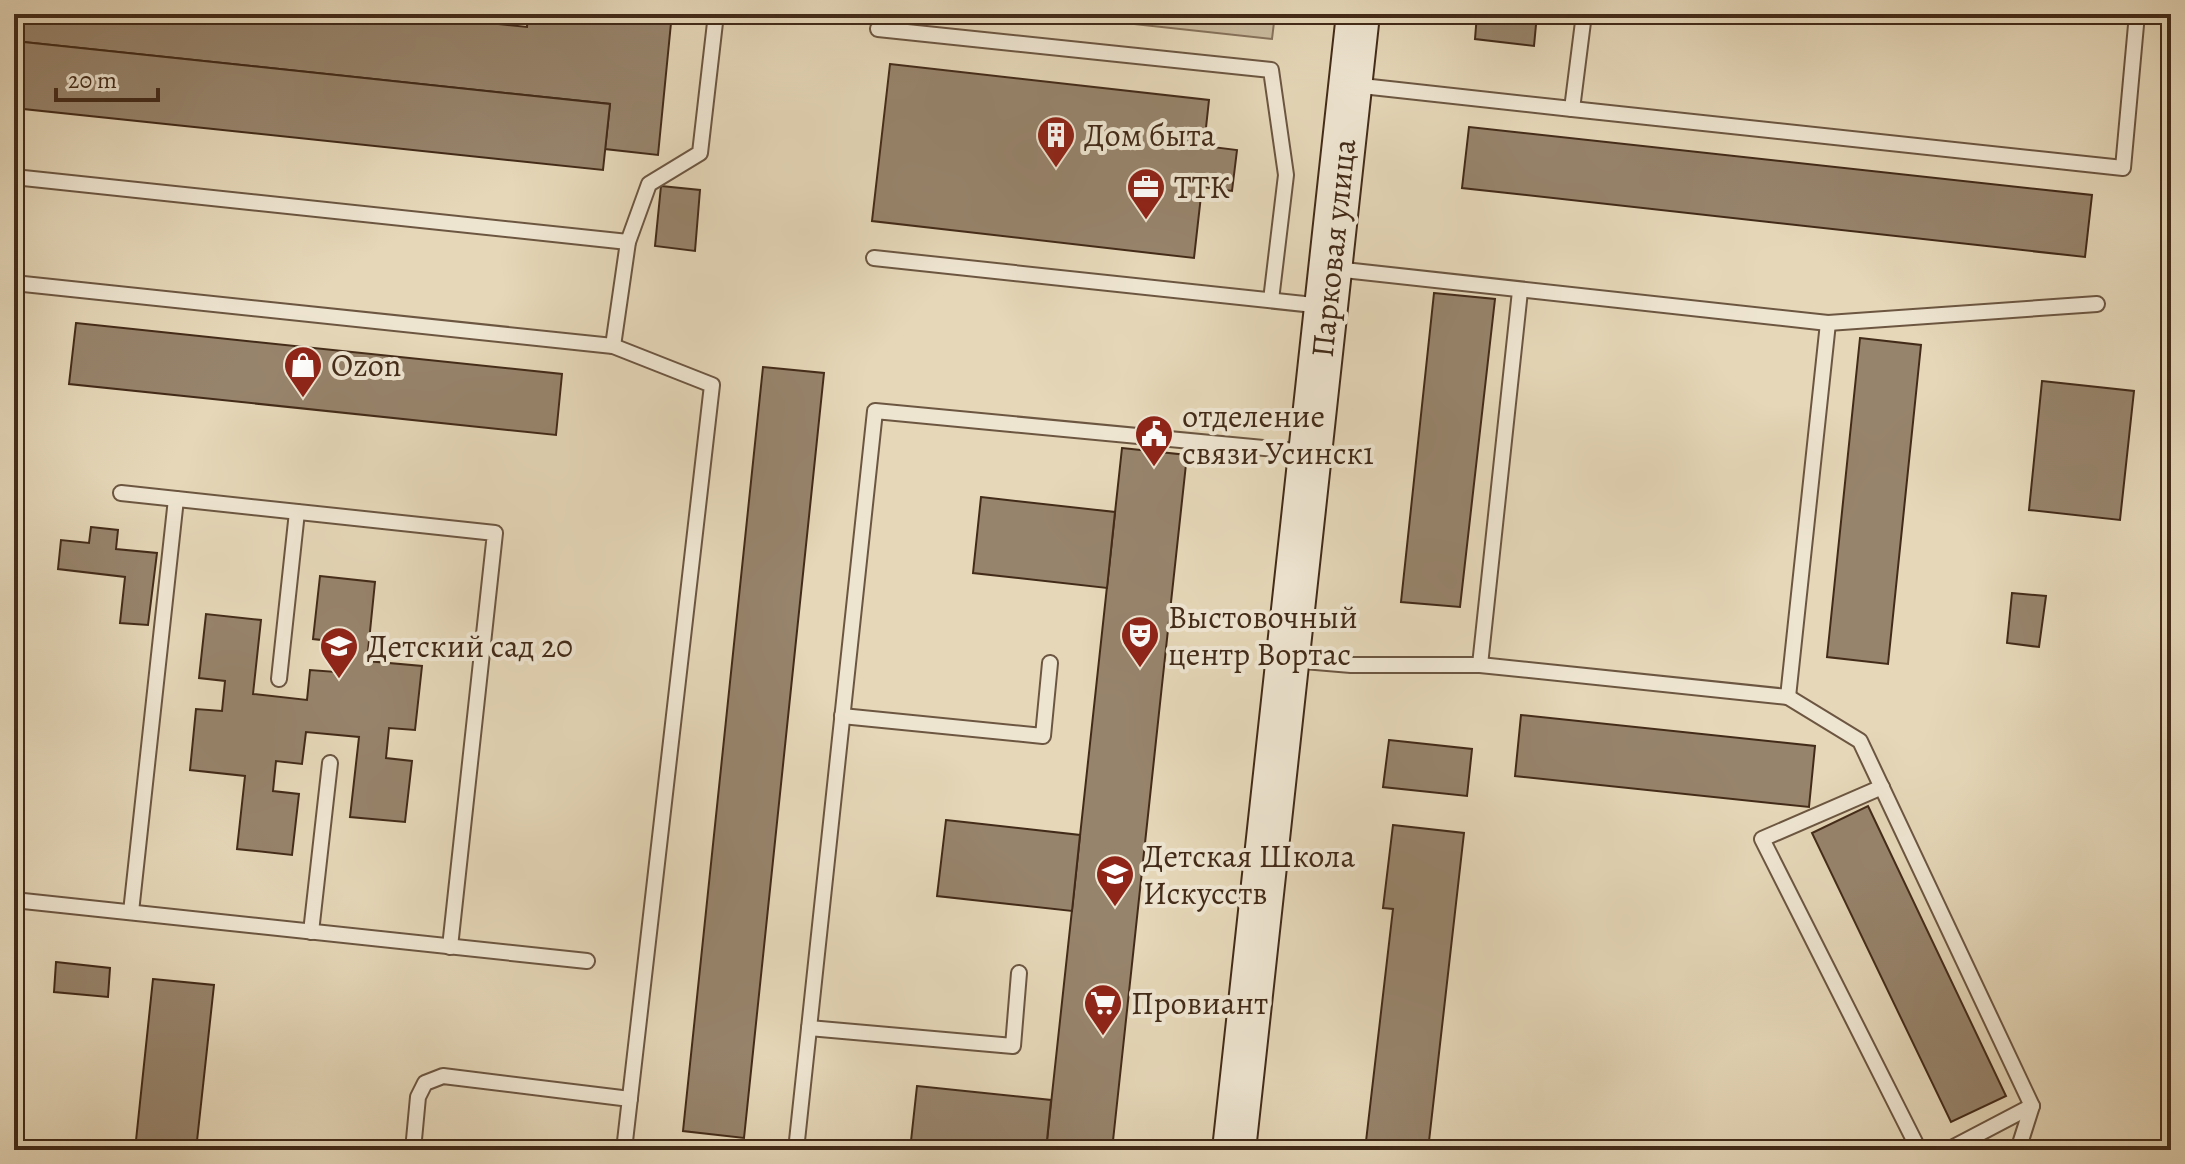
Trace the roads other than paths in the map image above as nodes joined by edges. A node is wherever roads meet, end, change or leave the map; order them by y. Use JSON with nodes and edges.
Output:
{"nodes":[{"id":1,"x":716,"y":14,"type":"edge"},
{"id":2,"x":1358,"y":14,"type":"edge"},
{"id":3,"x":1584,"y":14,"type":"edge"},
{"id":4,"x":2137,"y":14,"type":"edge"},
{"id":5,"x":878,"y":29,"type":"dead end"},
{"id":6,"x":1351,"y":84,"type":"junction"},
{"id":7,"x":1572,"y":109,"type":"junction"},
{"id":8,"x":14,"y":177,"type":"edge"},
{"id":9,"x":628,"y":242,"type":"junction"},
{"id":10,"x":874,"y":258,"type":"dead end"},
{"id":11,"x":14,"y":283,"type":"edge"},
{"id":12,"x":1328,"y":288,"type":"junction"},
{"id":13,"x":1520,"y":291,"type":"junction"},
{"id":14,"x":1271,"y":300,"type":"junction"},
{"id":15,"x":2097,"y":304,"type":"dead end"},
{"id":16,"x":1828,"y":323,"type":"junction"},
{"id":17,"x":613,"y":346,"type":"junction"},
{"id":18,"x":1310,"y":453,"type":"junction"},
{"id":19,"x":121,"y":493,"type":"dead end"},
{"id":20,"x":176,"y":499,"type":"junction"},
{"id":21,"x":297,"y":512,"type":"junction"},
{"id":22,"x":1288,"y":659,"type":"junction"},
{"id":23,"x":1050,"y":663,"type":"dead end"},
{"id":24,"x":1480,"y":665,"type":"junction"},
{"id":25,"x":279,"y":679,"type":"dead end"},
{"id":26,"x":1788,"y":697,"type":"junction"},
{"id":27,"x":842,"y":716,"type":"junction"},
{"id":28,"x":330,"y":763,"type":"dead end"},
{"id":29,"x":1882,"y":787,"type":"junction"},
{"id":30,"x":14,"y":900,"type":"edge"},
{"id":31,"x":131,"y":912,"type":"junction"},
{"id":32,"x":311,"y":932,"type":"junction"},
{"id":33,"x":450,"y":947,"type":"junction"},
{"id":34,"x":587,"y":961,"type":"dead end"},
{"id":35,"x":1019,"y":973,"type":"dead end"},
{"id":36,"x":809,"y":1028,"type":"junction"},
{"id":37,"x":630,"y":1099,"type":"junction"},
{"id":38,"x":2032,"y":1106,"type":"junction"},
{"id":39,"x":413,"y":1150,"type":"edge"},
{"id":40,"x":624,"y":1150,"type":"edge"},
{"id":41,"x":796,"y":1150,"type":"edge"},
{"id":42,"x":1234,"y":1150,"type":"edge"},
{"id":43,"x":1919,"y":1150,"type":"edge"},
{"id":44,"x":1948,"y":1150,"type":"edge"},
{"id":45,"x":2018,"y":1150,"type":"edge"}],
"edges":[{"from":1,"to":9,"type":"lane"},
{"from":2,"to":6,"type":"main road","name":"Парковая улица"},
{"from":3,"to":7,"type":"lane"},
{"from":4,"to":7,"type":"lane"},
{"from":5,"to":14,"type":"lane"},
{"from":6,"to":7,"type":"lane"},
{"from":6,"to":12,"type":"main road","name":"Парковая улица"},
{"from":8,"to":9,"type":"lane"},
{"from":9,"to":17,"type":"lane"},
{"from":10,"to":14,"type":"lane"},
{"from":11,"to":17,"type":"lane"},
{"from":12,"to":13,"type":"lane"},
{"from":12,"to":14,"type":"lane"},
{"from":12,"to":18,"type":"main road","name":"Парковая улица"},
{"from":13,"to":16,"type":"lane"},
{"from":13,"to":24,"type":"lane"},
{"from":15,"to":16,"type":"lane"},
{"from":16,"to":26,"type":"lane"},
{"from":17,"to":37,"type":"lane"},
{"from":18,"to":22,"type":"main road","name":"Парковая улица"},
{"from":18,"to":27,"type":"lane"},
{"from":19,"to":20,"type":"lane"},
{"from":20,"to":21,"type":"lane"},
{"from":20,"to":31,"type":"lane"},
{"from":21,"to":25,"type":"lane"},
{"from":21,"to":33,"type":"lane"},
{"from":22,"to":24,"type":"lane"},
{"from":22,"to":42,"type":"main road","name":"Парковая улица"},
{"from":23,"to":27,"type":"lane"},
{"from":24,"to":26,"type":"lane"},
{"from":26,"to":29,"type":"lane"},
{"from":27,"to":36,"type":"lane"},
{"from":28,"to":32,"type":"lane"},
{"from":29,"to":38,"type":"lane"},
{"from":29,"to":43,"type":"lane"},
{"from":30,"to":31,"type":"lane"},
{"from":31,"to":32,"type":"lane"},
{"from":32,"to":33,"type":"lane"},
{"from":33,"to":34,"type":"lane"},
{"from":35,"to":36,"type":"lane"},
{"from":36,"to":41,"type":"lane"},
{"from":37,"to":39,"type":"lane"},
{"from":37,"to":40,"type":"lane"},
{"from":38,"to":44,"type":"lane"},
{"from":38,"to":45,"type":"lane"}]}
